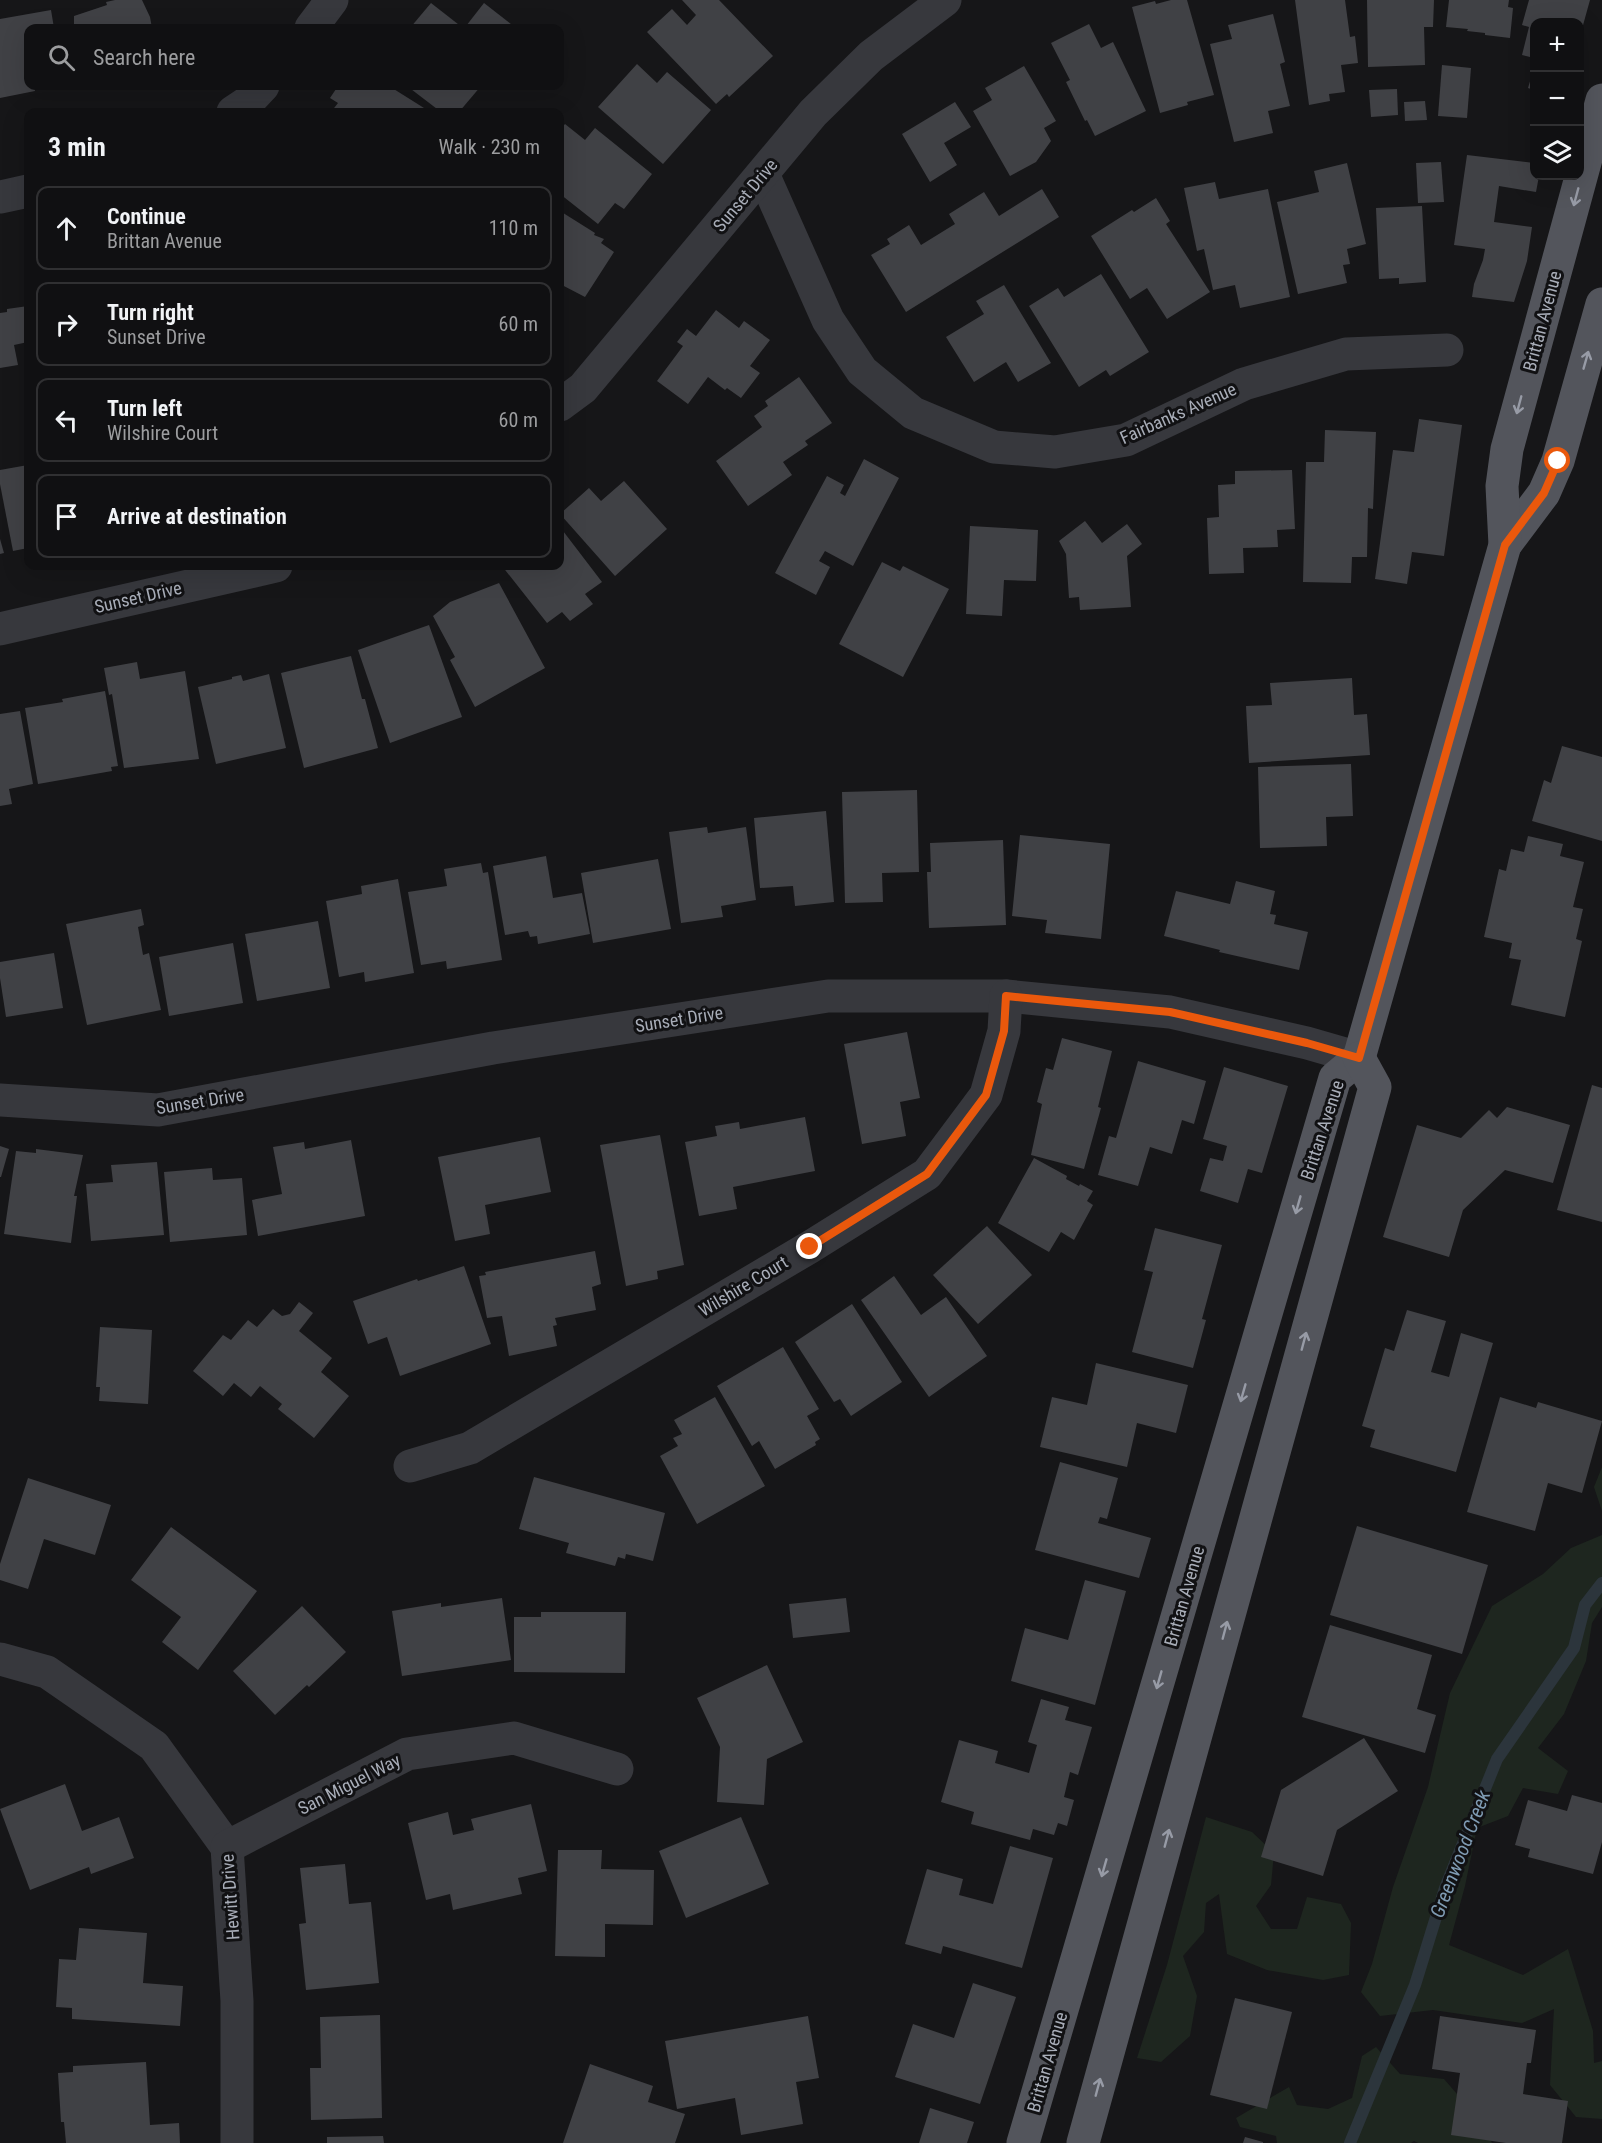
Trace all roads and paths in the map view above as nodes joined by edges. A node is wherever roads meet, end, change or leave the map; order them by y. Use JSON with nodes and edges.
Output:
{"nodes":[{"id":1,"x":333,"y":0,"type":"edge"},
{"id":2,"x":945,"y":0,"type":"edge"},
{"id":3,"x":314,"y":24,"type":"edge"},
{"id":4,"x":259,"y":90,"type":"edge"},
{"id":5,"x":1602,"y":100,"type":"edge"},
{"id":6,"x":239,"y":108,"type":"edge"},
{"id":7,"x":763,"y":174,"type":"junction"},
{"id":8,"x":24,"y":192,"type":"edge"},
{"id":9,"x":0,"y":197,"type":"edge"},
{"id":10,"x":1602,"y":304,"type":"edge"},
{"id":11,"x":1447,"y":350,"type":"dead end"},
{"id":12,"x":564,"y":402,"type":"edge"},
{"id":13,"x":1505,"y":545,"type":"junction"},
{"id":14,"x":258,"y":570,"type":"edge"},
{"id":15,"x":0,"y":629,"type":"edge"},
{"id":16,"x":1006,"y":996,"type":"junction"},
{"id":17,"x":1359,"y":1058,"type":"junction"},
{"id":18,"x":0,"y":1100,"type":"edge"},
{"id":19,"x":410,"y":1466,"type":"dead end"},
{"id":20,"x":0,"y":1659,"type":"edge"},
{"id":21,"x":617,"y":1769,"type":"dead end"},
{"id":22,"x":227,"y":1847,"type":"junction"},
{"id":23,"x":237,"y":2143,"type":"edge"},
{"id":24,"x":1023,"y":2143,"type":"edge"},
{"id":25,"x":1083,"y":2143,"type":"edge"}],
"edges":[{"from":1,"to":3,"type":"street"},
{"from":2,"to":7,"type":"street","name":"Sunset Drive"},
{"from":4,"to":6,"type":"street"},
{"from":5,"to":13,"type":"main road","name":"Brittan Avenue","one_way":true},
{"from":7,"to":11,"type":"street","name":"Fairbanks Avenue"},
{"from":7,"to":12,"type":"street","name":"Sunset Drive"},
{"from":8,"to":9,"type":"street"},
{"from":13,"to":10,"type":"main road","name":"Brittan Avenue","one_way":true},
{"from":13,"to":17,"type":"main road","name":"Brittan Avenue"},
{"from":14,"to":15,"type":"street","name":"Sunset Drive"},
{"from":16,"to":17,"type":"street","name":"Sunset Drive"},
{"from":16,"to":18,"type":"street","name":"Sunset Drive"},
{"from":16,"to":19,"type":"street","name":"Wilshire Court"},
{"from":17,"to":24,"type":"main road","name":"Brittan Avenue","one_way":true},
{"from":25,"to":17,"type":"main road","name":"Brittan Avenue","one_way":true},
{"from":20,"to":22,"type":"street","name":"Hewitt Drive"},
{"from":21,"to":22,"type":"street","name":"San Miguel Way"},
{"from":22,"to":23,"type":"street","name":"Hewitt Drive"}]}
